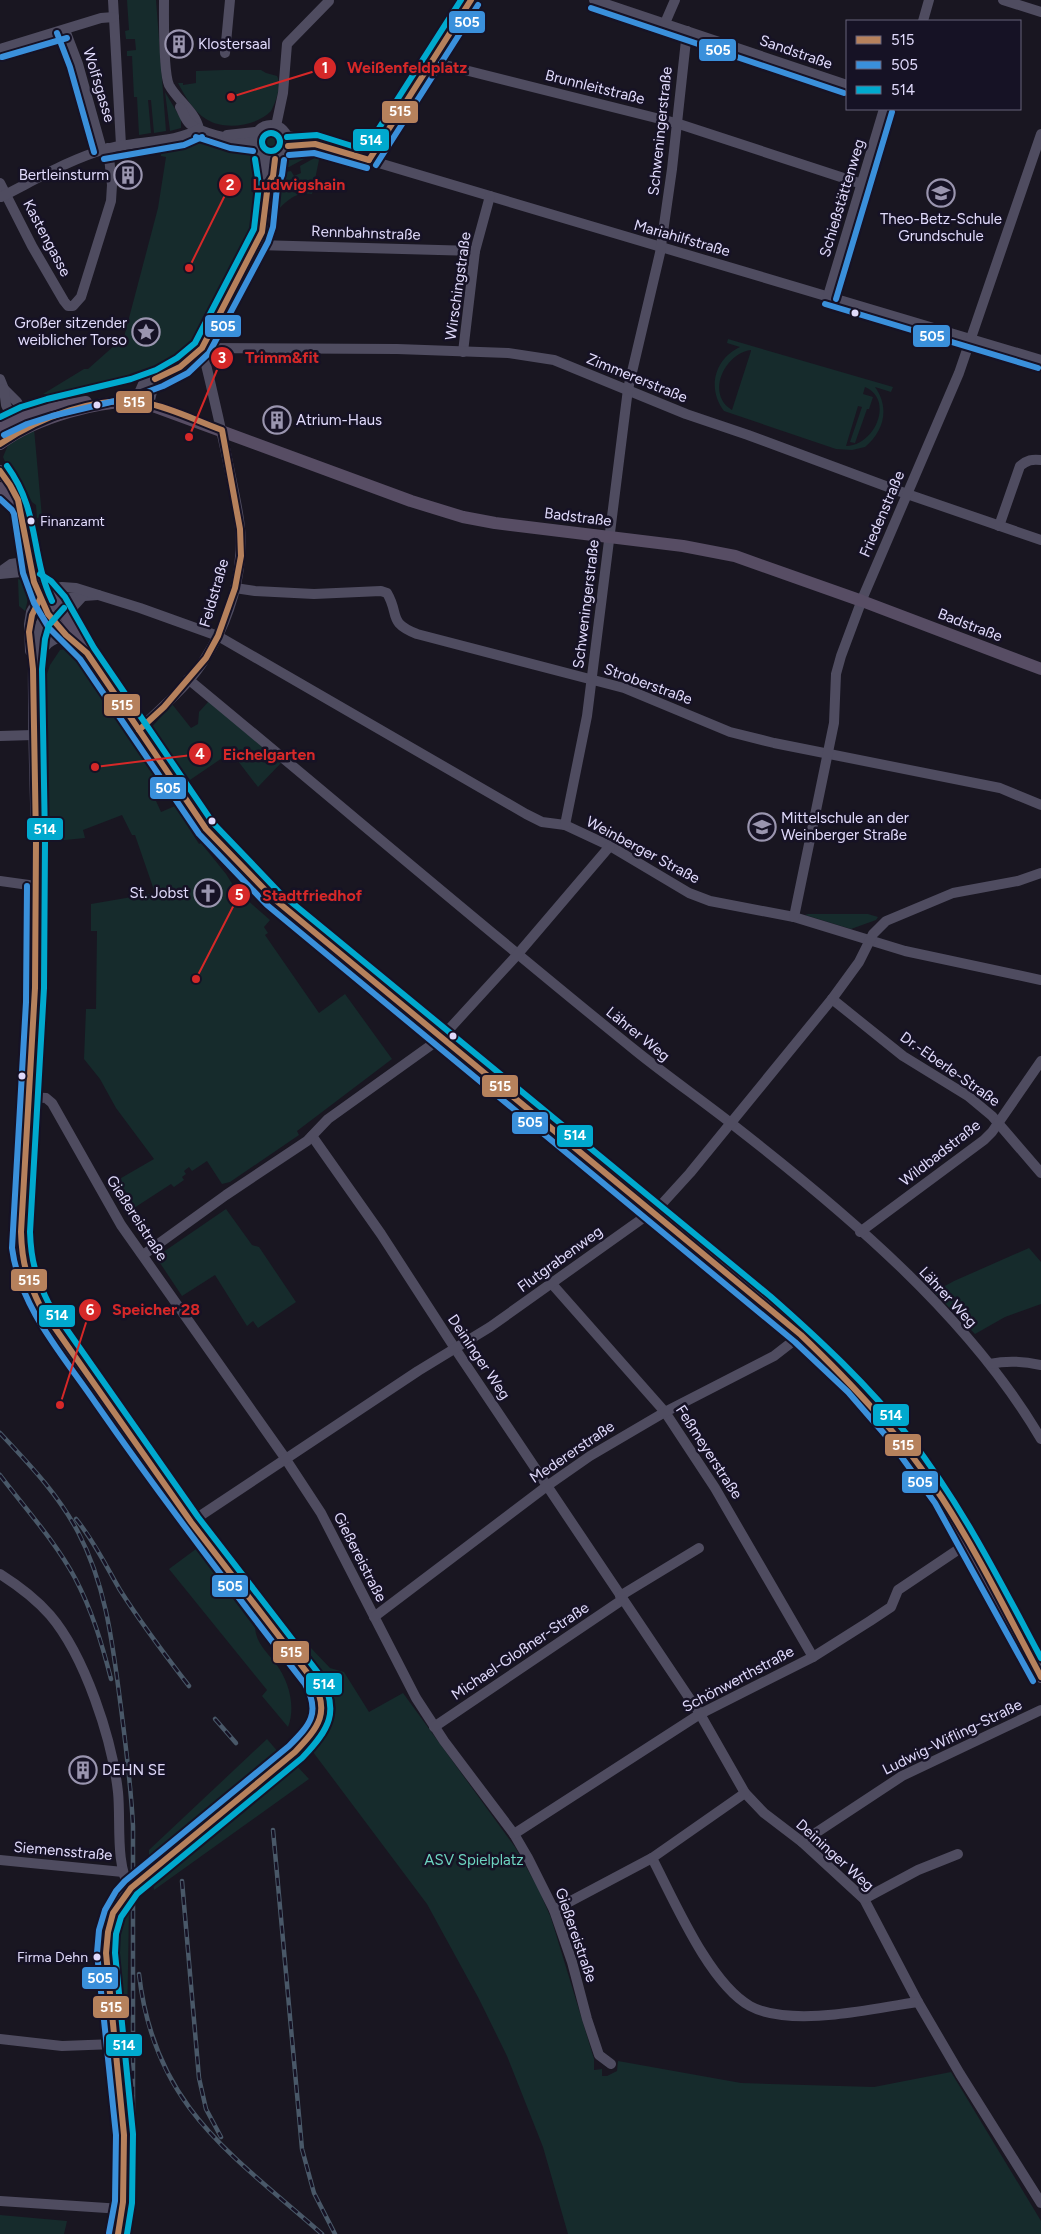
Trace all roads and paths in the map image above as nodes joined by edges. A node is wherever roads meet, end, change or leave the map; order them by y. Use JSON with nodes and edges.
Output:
{"nodes":[{"id":1,"x":113,"y":0,"type":"edge"},
{"id":2,"x":164,"y":0,"type":"edge"},
{"id":3,"x":230,"y":0,"type":"edge"},
{"id":4,"x":471,"y":0,"type":"edge"},
{"id":5,"x":594,"y":0,"type":"edge"},
{"id":6,"x":675,"y":0,"type":"edge"},
{"id":7,"x":929,"y":0,"type":"edge"},
{"id":8,"x":1003,"y":0,"type":"edge"},
{"id":9,"x":329,"y":1,"type":"edge"},
{"id":10,"x":1041,"y":12,"type":"edge"},
{"id":11,"x":114,"y":17,"type":"junction"},
{"id":12,"x":922,"y":20,"type":"edge"},
{"id":13,"x":665,"y":23,"type":"junction"},
{"id":14,"x":65,"y":30,"type":"junction"},
{"id":15,"x":687,"y":31,"type":"junction"},
{"id":16,"x":0,"y":49,"type":"edge"},
{"id":17,"x":225,"y":53,"type":"dead end"},
{"id":18,"x":433,"y":62,"type":"junction"},
{"id":19,"x":846,"y":85,"type":"edge"},
{"id":20,"x":884,"y":110,"type":"edge"},
{"id":21,"x":676,"y":122,"type":"junction"},
{"id":22,"x":276,"y":126,"type":"junction"},
{"id":23,"x":199,"y":129,"type":"junction"},
{"id":24,"x":1041,"y":134,"type":"edge"},
{"id":25,"x":255,"y":137,"type":"junction"},
{"id":26,"x":288,"y":141,"type":"junction"},
{"id":27,"x":121,"y":145,"type":"junction"},
{"id":28,"x":105,"y":149,"type":"junction"},
{"id":29,"x":264,"y":158,"type":"junction"},
{"id":30,"x":275,"y":159,"type":"junction"},
{"id":31,"x":369,"y":160,"type":"junction"},
{"id":32,"x":0,"y":183,"type":"edge"},
{"id":33,"x":268,"y":184,"type":"junction"},
{"id":34,"x":862,"y":184,"type":"junction"},
{"id":35,"x":490,"y":196,"type":"junction"},
{"id":36,"x":3,"y":197,"type":"edge"},
{"id":37,"x":257,"y":245,"type":"junction"},
{"id":38,"x":661,"y":247,"type":"junction"},
{"id":39,"x":475,"y":252,"type":"junction"},
{"id":40,"x":828,"y":296,"type":"junction"},
{"id":41,"x":70,"y":306,"type":"joint"},
{"id":42,"x":971,"y":340,"type":"junction"},
{"id":43,"x":202,"y":348,"type":"junction"},
{"id":44,"x":463,"y":352,"type":"junction"},
{"id":45,"x":1041,"y":360,"type":"edge"},
{"id":46,"x":155,"y":379,"type":"junction"},
{"id":47,"x":2,"y":384,"type":"edge"},
{"id":48,"x":628,"y":389,"type":"junction"},
{"id":49,"x":135,"y":402,"type":"junction"},
{"id":50,"x":149,"y":404,"type":"junction"},
{"id":51,"x":28,"y":419,"type":"junction"},
{"id":52,"x":16,"y":425,"type":"junction"},
{"id":53,"x":0,"y":428,"type":"edge"},
{"id":54,"x":222,"y":430,"type":"junction"},
{"id":55,"x":0,"y":444,"type":"edge"},
{"id":56,"x":1041,"y":460,"type":"edge"},
{"id":57,"x":0,"y":471,"type":"edge"},
{"id":58,"x":0,"y":488,"type":"edge"},
{"id":59,"x":907,"y":494,"type":"junction"},
{"id":60,"x":20,"y":505,"type":"junction"},
{"id":61,"x":999,"y":526,"type":"junction"},
{"id":62,"x":609,"y":537,"type":"junction"},
{"id":63,"x":1041,"y":540,"type":"edge"},
{"id":64,"x":32,"y":571,"type":"junction"},
{"id":65,"x":0,"y":573,"type":"edge"},
{"id":66,"x":235,"y":588,"type":"junction"},
{"id":67,"x":44,"y":594,"type":"junction"},
{"id":68,"x":98,"y":595,"type":"junction"},
{"id":69,"x":83,"y":596,"type":"junction"},
{"id":70,"x":862,"y":601,"type":"junction"},
{"id":71,"x":58,"y":602,"type":"junction"},
{"id":72,"x":47,"y":612,"type":"junction"},
{"id":73,"x":71,"y":634,"type":"junction"},
{"id":74,"x":218,"y":636,"type":"junction"},
{"id":75,"x":33,"y":669,"type":"junction"},
{"id":76,"x":1041,"y":669,"type":"edge"},
{"id":77,"x":188,"y":679,"type":"junction"},
{"id":78,"x":591,"y":679,"type":"junction"},
{"id":79,"x":139,"y":730,"type":"junction"},
{"id":80,"x":33,"y":735,"type":"junction"},
{"id":81,"x":0,"y":736,"type":"edge"},
{"id":82,"x":828,"y":754,"type":"junction"},
{"id":83,"x":1041,"y":805,"type":"edge"},
{"id":84,"x":566,"y":825,"type":"junction"},
{"id":85,"x":610,"y":846,"type":"junction"},
{"id":86,"x":1041,"y":874,"type":"edge"},
{"id":87,"x":0,"y":881,"type":"edge"},
{"id":88,"x":36,"y":886,"type":"junction"},
{"id":89,"x":794,"y":917,"type":"junction"},
{"id":90,"x":870,"y":940,"type":"junction"},
{"id":91,"x":517,"y":954,"type":"junction"},
{"id":92,"x":1041,"y":980,"type":"edge"},
{"id":93,"x":832,"y":1000,"type":"junction"},
{"id":94,"x":441,"y":1038,"type":"junction"},
{"id":95,"x":1041,"y":1061,"type":"edge"},
{"id":96,"x":30,"y":1097,"type":"junction"},
{"id":97,"x":999,"y":1122,"type":"junction"},
{"id":98,"x":731,"y":1123,"type":"junction"},
{"id":99,"x":312,"y":1136,"type":"junction"},
{"id":100,"x":1041,"y":1173,"type":"edge"},
{"id":101,"x":651,"y":1212,"type":"junction"},
{"id":102,"x":860,"y":1232,"type":"junction"},
{"id":103,"x":143,"y":1256,"type":"junction"},
{"id":104,"x":552,"y":1284,"type":"junction"},
{"id":105,"x":801,"y":1335,"type":"junction"},
{"id":106,"x":455,"y":1348,"type":"junction"},
{"id":107,"x":990,"y":1364,"type":"junction"},
{"id":108,"x":1041,"y":1365,"type":"edge"},
{"id":109,"x":665,"y":1412,"type":"junction"},
{"id":110,"x":1041,"y":1439,"type":"edge"},
{"id":111,"x":286,"y":1460,"type":"junction"},
{"id":112,"x":547,"y":1486,"type":"junction"},
{"id":113,"x":192,"y":1522,"type":"junction"},
{"id":114,"x":968,"y":1543,"type":"junction"},
{"id":115,"x":698,"y":1548,"type":"dead end"},
{"id":116,"x":0,"y":1574,"type":"edge"},
{"id":117,"x":621,"y":1598,"type":"junction"},
{"id":118,"x":374,"y":1617,"type":"junction"},
{"id":119,"x":813,"y":1657,"type":"junction"},
{"id":120,"x":1041,"y":1677,"type":"edge"},
{"id":121,"x":1041,"y":1710,"type":"edge"},
{"id":122,"x":700,"y":1714,"type":"junction"},
{"id":123,"x":434,"y":1727,"type":"junction"},
{"id":124,"x":745,"y":1794,"type":"junction"},
{"id":125,"x":514,"y":1834,"type":"junction"},
{"id":126,"x":802,"y":1842,"type":"junction"},
{"id":127,"x":958,"y":1854,"type":"dead end"},
{"id":128,"x":652,"y":1858,"type":"junction"},
{"id":129,"x":0,"y":1860,"type":"edge"},
{"id":130,"x":123,"y":1872,"type":"junction"},
{"id":131,"x":130,"y":1890,"type":"junction"},
{"id":132,"x":864,"y":1899,"type":"junction"},
{"id":133,"x":554,"y":1910,"type":"junction"},
{"id":134,"x":918,"y":2002,"type":"junction"},
{"id":135,"x":0,"y":2039,"type":"edge"},
{"id":136,"x":114,"y":2044,"type":"junction"},
{"id":137,"x":611,"y":2064,"type":"dead end"},
{"id":138,"x":0,"y":2201,"type":"edge"},
{"id":139,"x":1041,"y":2203,"type":"edge"},
{"id":140,"x":122,"y":2209,"type":"junction"},
{"id":141,"x":118,"y":2234,"type":"edge"}],
"edges":[{"from":1,"to":11,"type":"street"},
{"from":2,"to":23,"type":"street"},
{"from":3,"to":17,"type":"street"},
{"from":4,"to":18,"type":"street"},
{"from":5,"to":13,"type":"street","name":"Sandstraße"},
{"from":6,"to":13,"type":"street"},
{"from":7,"to":12,"type":"street"},
{"from":8,"to":10,"type":"street"},
{"from":9,"to":22,"type":"street"},
{"from":11,"to":14,"type":"street"},
{"from":11,"to":27,"type":"street"},
{"from":13,"to":15,"type":"street","name":"Sandstraße"},
{"from":14,"to":16,"type":"street"},
{"from":14,"to":28,"type":"street","name":"Wolfsgasse"},
{"from":15,"to":19,"type":"street","name":"Sandstraße"},
{"from":15,"to":21,"type":"street","name":"Schweningerstraße"},
{"from":18,"to":21,"type":"street","name":"Brunnleitstraße"},
{"from":18,"to":31,"type":"street"},
{"from":20,"to":34,"type":"street","name":"Schießstättenweg"},
{"from":21,"to":34,"type":"street","name":"Brunnleitstraße"},
{"from":21,"to":38,"type":"street","name":"Schweningerstraße"},
{"from":22,"to":25,"type":"street"},
{"from":22,"to":26,"type":"street"},
{"from":23,"to":25,"type":"street"},
{"from":23,"to":27,"type":"street"},
{"from":24,"to":42,"type":"street","name":"Friedenstraße"},
{"from":25,"to":29,"type":"street"},
{"from":26,"to":30,"type":"street"},
{"from":26,"to":31,"type":"street","name":"Mariahilfstraße"},
{"from":27,"to":28,"type":"street"},
{"from":28,"to":36,"type":"street"},
{"from":28,"to":41,"type":"street","name":"Wolfsgasse"},
{"from":29,"to":30,"type":"street"},
{"from":29,"to":33,"type":"street"},
{"from":30,"to":33,"type":"street"},
{"from":31,"to":35,"type":"street","name":"Mariahilfstraße"},
{"from":32,"to":36,"type":"street","name":"Kastengasse"},
{"from":33,"to":37,"type":"street"},
{"from":34,"to":40,"type":"street","name":"Schießstättenweg"},
{"from":35,"to":38,"type":"street","name":"Mariahilfstraße"},
{"from":35,"to":39,"type":"street","name":"Wirschingstraße"},
{"from":36,"to":41,"type":"street","name":"Kastengasse"},
{"from":37,"to":39,"type":"street","name":"Rennbahnstraße"},
{"from":37,"to":43,"type":"street"},
{"from":38,"to":40,"type":"street","name":"Mariahilfstraße"},
{"from":38,"to":48,"type":"street","name":"Schweningerstraße"},
{"from":39,"to":44,"type":"street","name":"Wirschingstraße"},
{"from":40,"to":42,"type":"street","name":"Mariahilfstraße"},
{"from":42,"to":45,"type":"street","name":"Mariahilfstraße"},
{"from":42,"to":59,"type":"street","name":"Friedenstraße"},
{"from":43,"to":44,"type":"street","name":"Zimmererstraße"},
{"from":43,"to":46,"type":"street"},
{"from":43,"to":54,"type":"street","name":"Feldstraße"},
{"from":44,"to":48,"type":"street","name":"Zimmererstraße"},
{"from":46,"to":49,"type":"street"},
{"from":46,"to":50,"type":"street"},
{"from":47,"to":51,"type":"street"},
{"from":47,"to":52,"type":"street"},
{"from":48,"to":59,"type":"street","name":"Zimmererstraße"},
{"from":48,"to":62,"type":"street","name":"Schweningerstraße"},
{"from":49,"to":50,"type":"main road","name":"Badstraße"},
{"from":49,"to":51,"type":"main road","name":"Badstraße"},
{"from":50,"to":54,"type":"main road","name":"Badstraße"},
{"from":51,"to":52,"type":"main road","name":"Badstraße"},
{"from":52,"to":53,"type":"main road","name":"Badstraße"},
{"from":52,"to":55,"type":"main road","name":"Badstraße"},
{"from":54,"to":62,"type":"main road","name":"Badstraße"},
{"from":54,"to":66,"type":"street","name":"Feldstraße"},
{"from":56,"to":61,"type":"street"},
{"from":57,"to":60,"type":"main road"},
{"from":58,"to":60,"type":"main road"},
{"from":59,"to":61,"type":"street","name":"Zimmererstraße"},
{"from":59,"to":70,"type":"street","name":"Friedenstraße"},
{"from":60,"to":64,"type":"main road"},
{"from":61,"to":63,"type":"street","name":"Zimmererstraße"},
{"from":62,"to":70,"type":"main road","name":"Badstraße"},
{"from":62,"to":78,"type":"street","name":"Schweningerstraße"},
{"from":64,"to":65,"type":"street"},
{"from":64,"to":67,"type":"main road"},
{"from":66,"to":74,"type":"street","name":"Feldstraße"},
{"from":66,"to":78,"type":"street","name":"Stroberstraße"},
{"from":67,"to":68,"type":"street","name":"Weinberger Straße"},
{"from":67,"to":71,"type":"main road"},
{"from":67,"to":72,"type":"main road"},
{"from":67,"to":75,"type":"street"},
{"from":68,"to":69,"type":"street","name":"Weinberger Straße"},
{"from":68,"to":74,"type":"street","name":"Weinberger Straße"},
{"from":69,"to":71,"type":"street","name":"Weinberger Straße"},
{"from":69,"to":73,"type":"street"},
{"from":70,"to":76,"type":"main road","name":"Badstraße"},
{"from":70,"to":82,"type":"street","name":"Friedenstraße"},
{"from":71,"to":72,"type":"street"},
{"from":71,"to":73,"type":"main road"},
{"from":72,"to":73,"type":"main road"},
{"from":72,"to":75,"type":"street"},
{"from":73,"to":75,"type":"street"},
{"from":73,"to":79,"type":"main road"},
{"from":74,"to":77,"type":"street","name":"Feldstraße"},
{"from":74,"to":84,"type":"street","name":"Weinberger Straße"},
{"from":75,"to":80,"type":"street"},
{"from":77,"to":79,"type":"street","name":"Feldstraße"},
{"from":77,"to":91,"type":"street","name":"Lährer Weg"},
{"from":78,"to":82,"type":"street","name":"Stroberstraße"},
{"from":78,"to":84,"type":"street","name":"Schweningerstraße"},
{"from":79,"to":94,"type":"main road"},
{"from":80,"to":81,"type":"street"},
{"from":80,"to":88,"type":"street"},
{"from":82,"to":83,"type":"street","name":"Stroberstraße"},
{"from":82,"to":89,"type":"street","name":"Friedenstraße"},
{"from":84,"to":85,"type":"street","name":"Weinberger Straße"},
{"from":85,"to":89,"type":"street","name":"Weinberger Straße"},
{"from":85,"to":91,"type":"street"},
{"from":86,"to":90,"type":"street","name":"Flutgrabenweg"},
{"from":87,"to":88,"type":"street"},
{"from":88,"to":96,"type":"street"},
{"from":89,"to":90,"type":"street","name":"Weinberger Straße"},
{"from":90,"to":92,"type":"street","name":"Weinberger Straße"},
{"from":90,"to":93,"type":"street","name":"Flutgrabenweg"},
{"from":91,"to":94,"type":"street"},
{"from":91,"to":98,"type":"street","name":"Lährer Weg"},
{"from":93,"to":97,"type":"street","name":"Dr.-Eberle-Straße"},
{"from":93,"to":98,"type":"street","name":"Flutgrabenweg"},
{"from":94,"to":99,"type":"street"},
{"from":94,"to":101,"type":"main road"},
{"from":95,"to":97,"type":"street","name":"Wildbadstraße"},
{"from":96,"to":103,"type":"street","name":"Gießereistraße"},
{"from":96,"to":113,"type":"street"},
{"from":97,"to":100,"type":"street","name":"Dr.-Eberle-Straße"},
{"from":97,"to":102,"type":"street","name":"Wildbadstraße"},
{"from":98,"to":101,"type":"street","name":"Flutgrabenweg"},
{"from":98,"to":102,"type":"street","name":"Lährer Weg"},
{"from":99,"to":103,"type":"street"},
{"from":99,"to":106,"type":"street","name":"Deininger Weg"},
{"from":101,"to":104,"type":"street","name":"Flutgrabenweg"},
{"from":101,"to":105,"type":"main road"},
{"from":102,"to":107,"type":"street","name":"Lährer Weg"},
{"from":103,"to":111,"type":"street","name":"Gießereistraße"},
{"from":104,"to":106,"type":"street","name":"Flutgrabenweg"},
{"from":104,"to":109,"type":"street","name":"Feßmeyerstraße"},
{"from":105,"to":109,"type":"street","name":"Medererstraße"},
{"from":105,"to":114,"type":"main road"},
{"from":106,"to":111,"type":"street","name":"Flutgrabenweg"},
{"from":106,"to":112,"type":"street","name":"Deininger Weg"},
{"from":107,"to":108,"type":"street"},
{"from":107,"to":110,"type":"street","name":"Lährer Weg"},
{"from":109,"to":112,"type":"street","name":"Medererstraße"},
{"from":109,"to":119,"type":"street","name":"Feßmeyerstraße"},
{"from":111,"to":113,"type":"street","name":"Flutgrabenweg"},
{"from":111,"to":118,"type":"street","name":"Gießereistraße"},
{"from":112,"to":117,"type":"street","name":"Deininger Weg"},
{"from":112,"to":118,"type":"street","name":"Medererstraße"},
{"from":113,"to":131,"type":"street"},
{"from":114,"to":119,"type":"street","name":"Schönwerthstraße"},
{"from":114,"to":120,"type":"main road"},
{"from":115,"to":117,"type":"street"},
{"from":116,"to":130,"type":"street"},
{"from":117,"to":122,"type":"street","name":"Deininger Weg"},
{"from":117,"to":123,"type":"street","name":"Michael-Gloßner-Straße"},
{"from":118,"to":123,"type":"street","name":"Gießereistraße"},
{"from":119,"to":122,"type":"street","name":"Schönwerthstraße"},
{"from":121,"to":126,"type":"street","name":"Ludwig-Wifling-Straße"},
{"from":122,"to":124,"type":"street","name":"Deininger Weg"},
{"from":122,"to":125,"type":"street","name":"Schönwerthstraße"},
{"from":123,"to":125,"type":"street","name":"Gießereistraße"},
{"from":124,"to":126,"type":"street","name":"Deininger Weg"},
{"from":124,"to":128,"type":"street"},
{"from":125,"to":133,"type":"street","name":"Gießereistraße"},
{"from":126,"to":132,"type":"street","name":"Deininger Weg"},
{"from":127,"to":132,"type":"street"},
{"from":128,"to":133,"type":"street"},
{"from":128,"to":134,"type":"street"},
{"from":129,"to":130,"type":"street","name":"Siemensstraße"},
{"from":130,"to":131,"type":"street"},
{"from":131,"to":136,"type":"street"},
{"from":132,"to":134,"type":"street","name":"Deininger Weg"},
{"from":133,"to":137,"type":"street","name":"Gießereistraße"},
{"from":134,"to":139,"type":"street","name":"Deininger Weg"},
{"from":135,"to":136,"type":"street"},
{"from":136,"to":140,"type":"street"},
{"from":138,"to":140,"type":"street"},
{"from":140,"to":141,"type":"street"}]}
